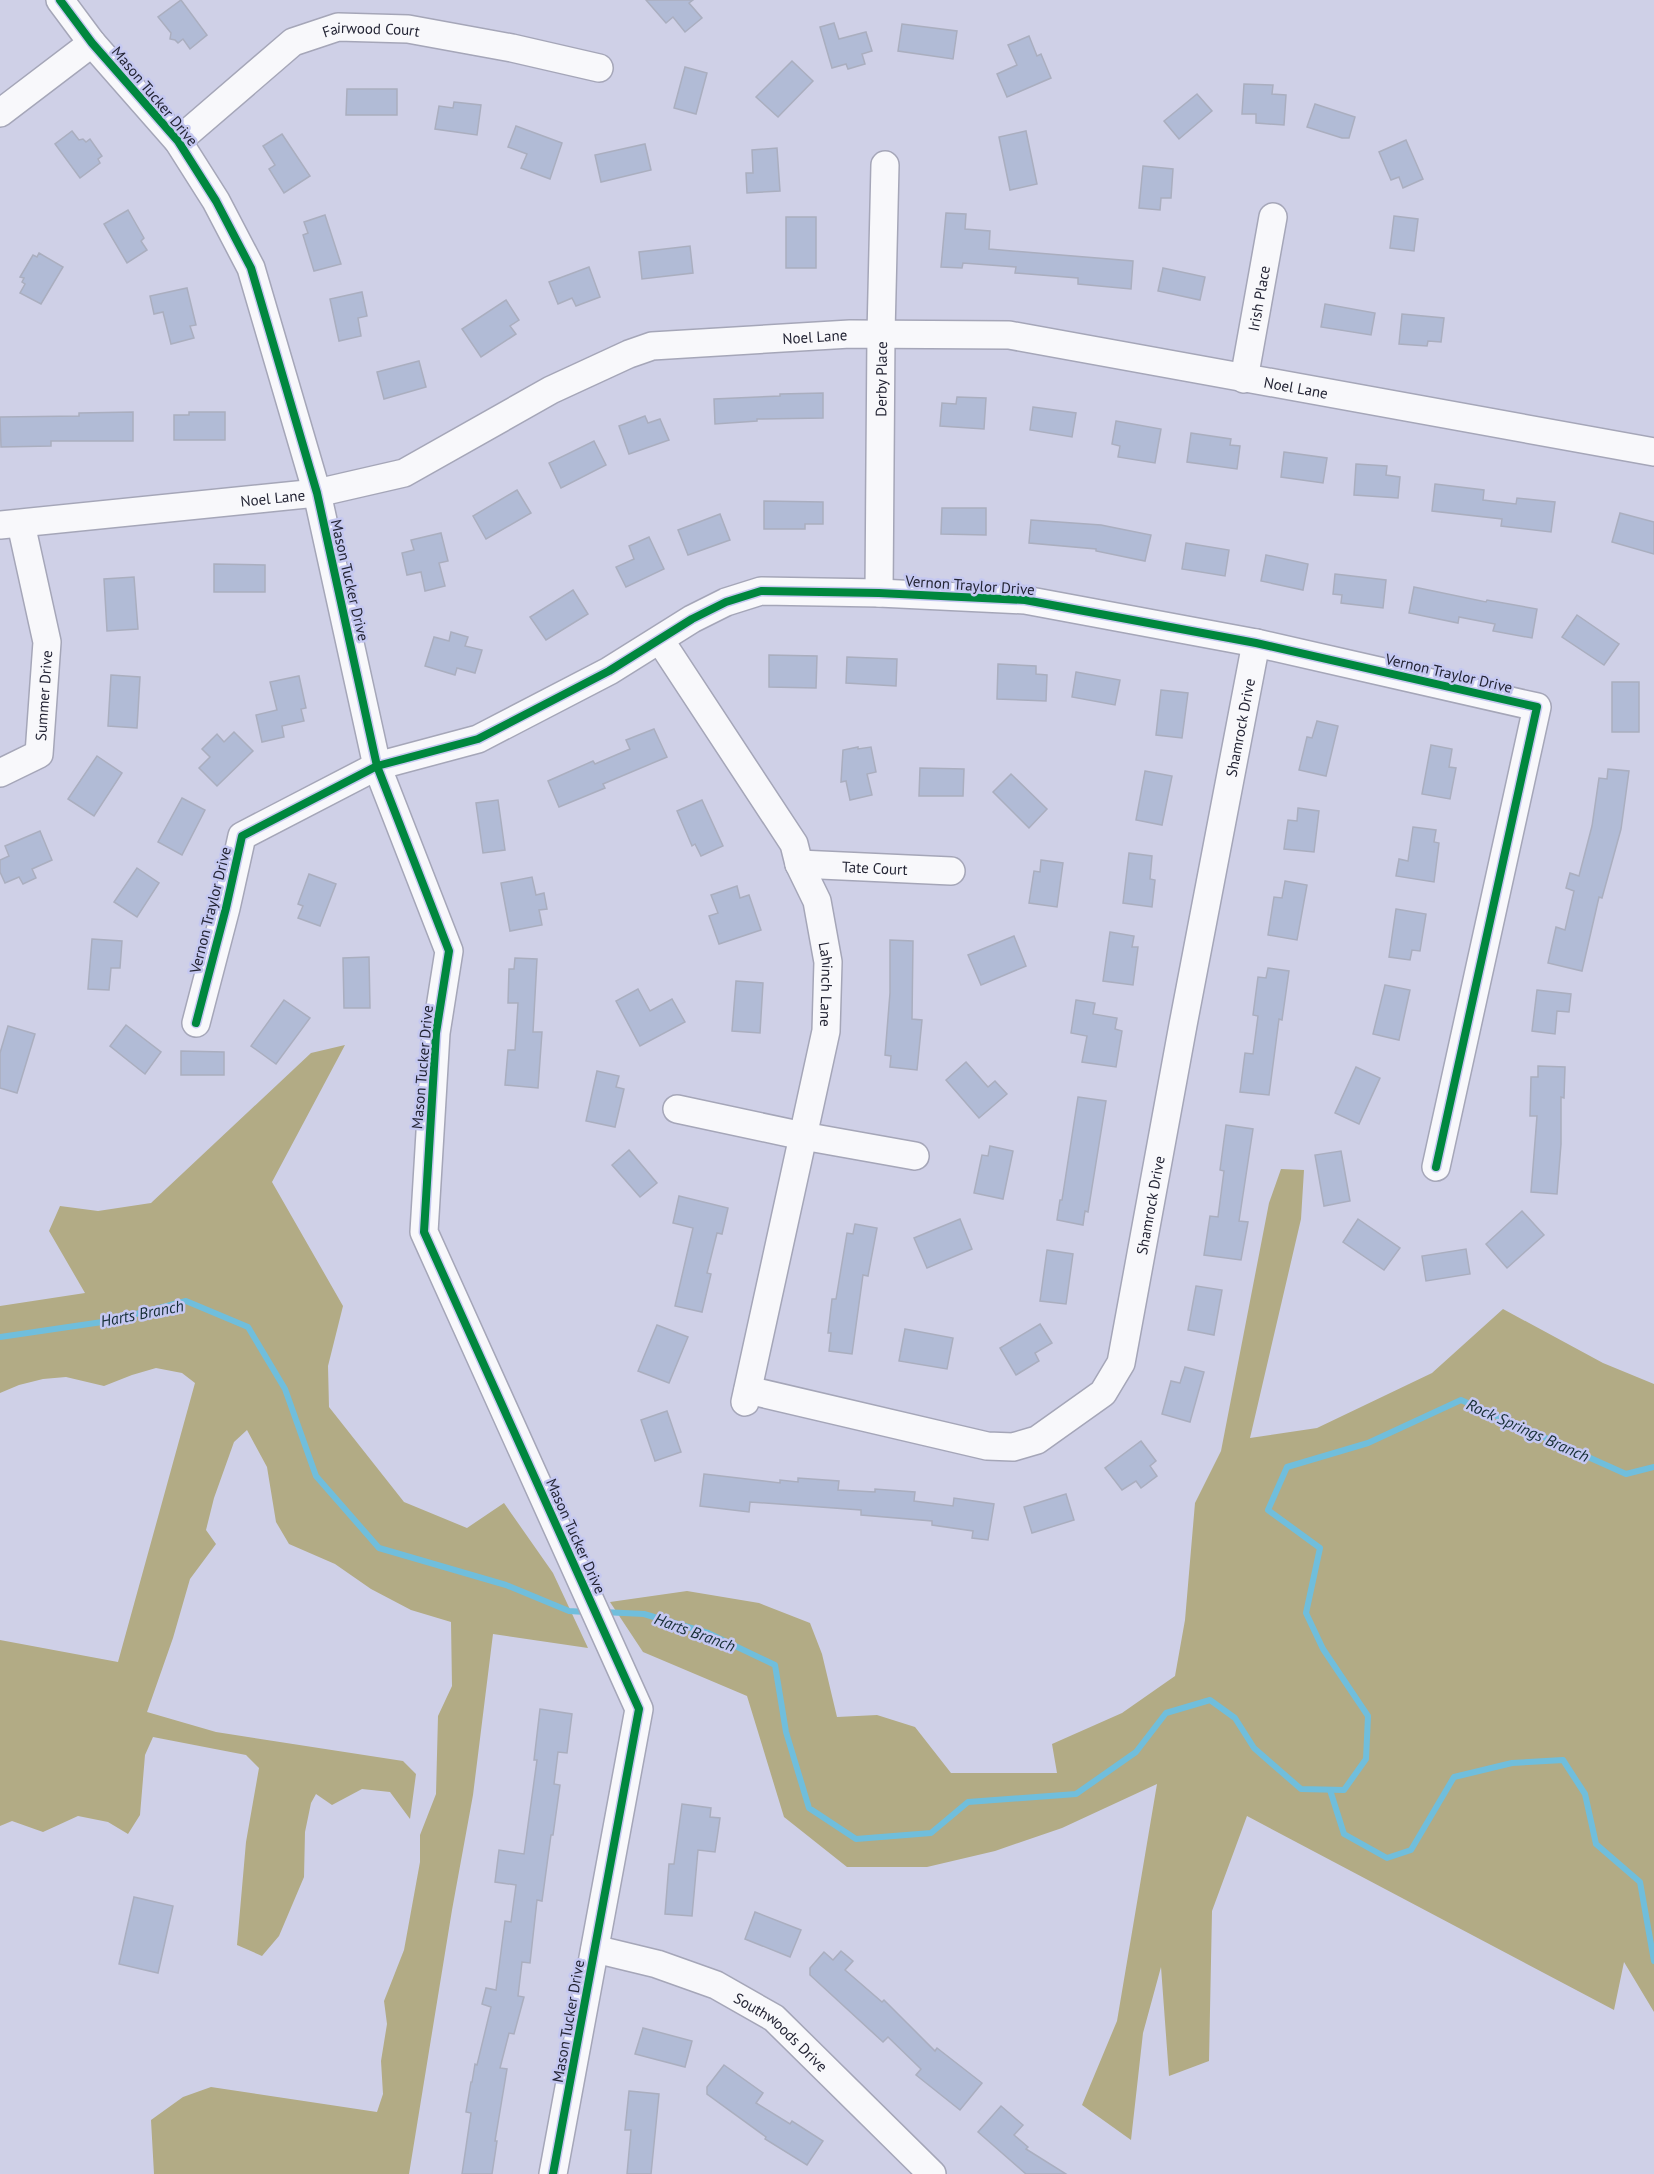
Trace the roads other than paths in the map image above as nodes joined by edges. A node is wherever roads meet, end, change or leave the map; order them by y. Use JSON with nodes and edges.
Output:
{"nodes":[{"id":1,"x":60,"y":0,"type":"edge"},
{"id":2,"x":92,"y":43,"type":"junction"},
{"id":3,"x":599,"y":68,"type":"dead end"},
{"id":4,"x":0,"y":113,"type":"edge"},
{"id":5,"x":178,"y":141,"type":"junction"},
{"id":6,"x":885,"y":165,"type":"dead end"},
{"id":7,"x":1273,"y":217,"type":"dead end"},
{"id":8,"x":881,"y":334,"type":"junction"},
{"id":9,"x":1244,"y":379,"type":"junction"},
{"id":10,"x":1654,"y":452,"type":"edge"},
{"id":11,"x":317,"y":493,"type":"junction"},
{"id":12,"x":11,"y":525,"type":"edge"},
{"id":13,"x":879,"y":593,"type":"junction"},
{"id":14,"x":660,"y":640,"type":"junction"},
{"id":15,"x":1256,"y":643,"type":"junction"},
{"id":16,"x":377,"y":766,"type":"junction"},
{"id":17,"x":0,"y":773,"type":"edge"},
{"id":18,"x":799,"y":864,"type":"junction"},
{"id":19,"x":951,"y":871,"type":"dead end"},
{"id":20,"x":196,"y":1023,"type":"dead end"},
{"id":21,"x":677,"y":1109,"type":"dead end"},
{"id":22,"x":803,"y":1137,"type":"junction"},
{"id":23,"x":915,"y":1156,"type":"dead end"},
{"id":24,"x":1436,"y":1167,"type":"dead end"},
{"id":25,"x":746,"y":1396,"type":"joint"},
{"id":26,"x":595,"y":1949,"type":"junction"},
{"id":27,"x":553,"y":2174,"type":"edge"},
{"id":28,"x":932,"y":2174,"type":"edge"}],
"edges":[{"from":1,"to":2,"type":"street","name":"Mason Tucker Drive"},
{"from":2,"to":4,"type":"street"},
{"from":2,"to":5,"type":"street","name":"Mason Tucker Drive"},
{"from":3,"to":5,"type":"street","name":"Fairwood Court"},
{"from":5,"to":11,"type":"street","name":"Mason Tucker Drive"},
{"from":6,"to":8,"type":"street","name":"Derby Place"},
{"from":7,"to":9,"type":"street","name":"Irish Place"},
{"from":8,"to":9,"type":"street","name":"Noel Lane"},
{"from":8,"to":11,"type":"street","name":"Noel Lane"},
{"from":8,"to":13,"type":"street","name":"Derby Place"},
{"from":9,"to":10,"type":"street","name":"Noel Lane"},
{"from":11,"to":12,"type":"street","name":"Noel Lane"},
{"from":11,"to":16,"type":"street","name":"Mason Tucker Drive"},
{"from":12,"to":17,"type":"street","name":"Summer Drive"},
{"from":13,"to":14,"type":"street","name":"Vernon Traylor Drive"},
{"from":13,"to":15,"type":"street","name":"Vernon Traylor Drive"},
{"from":14,"to":16,"type":"street","name":"Vernon Traylor Drive"},
{"from":14,"to":18,"type":"street","name":"Lahinch Lane"},
{"from":15,"to":24,"type":"street","name":"Vernon Traylor Drive"},
{"from":15,"to":25,"type":"street","name":"Shamrock Drive"},
{"from":16,"to":20,"type":"street","name":"Vernon Traylor Drive"},
{"from":16,"to":26,"type":"street","name":"Mason Tucker Drive"},
{"from":18,"to":19,"type":"street","name":"Tate Court"},
{"from":18,"to":22,"type":"street","name":"Lahinch Lane"},
{"from":21,"to":22,"type":"street"},
{"from":22,"to":23,"type":"street"},
{"from":22,"to":25,"type":"street","name":"Lahinch Lane"},
{"from":26,"to":27,"type":"street","name":"Mason Tucker Drive"},
{"from":26,"to":28,"type":"street","name":"Southwoods Drive"}]}
